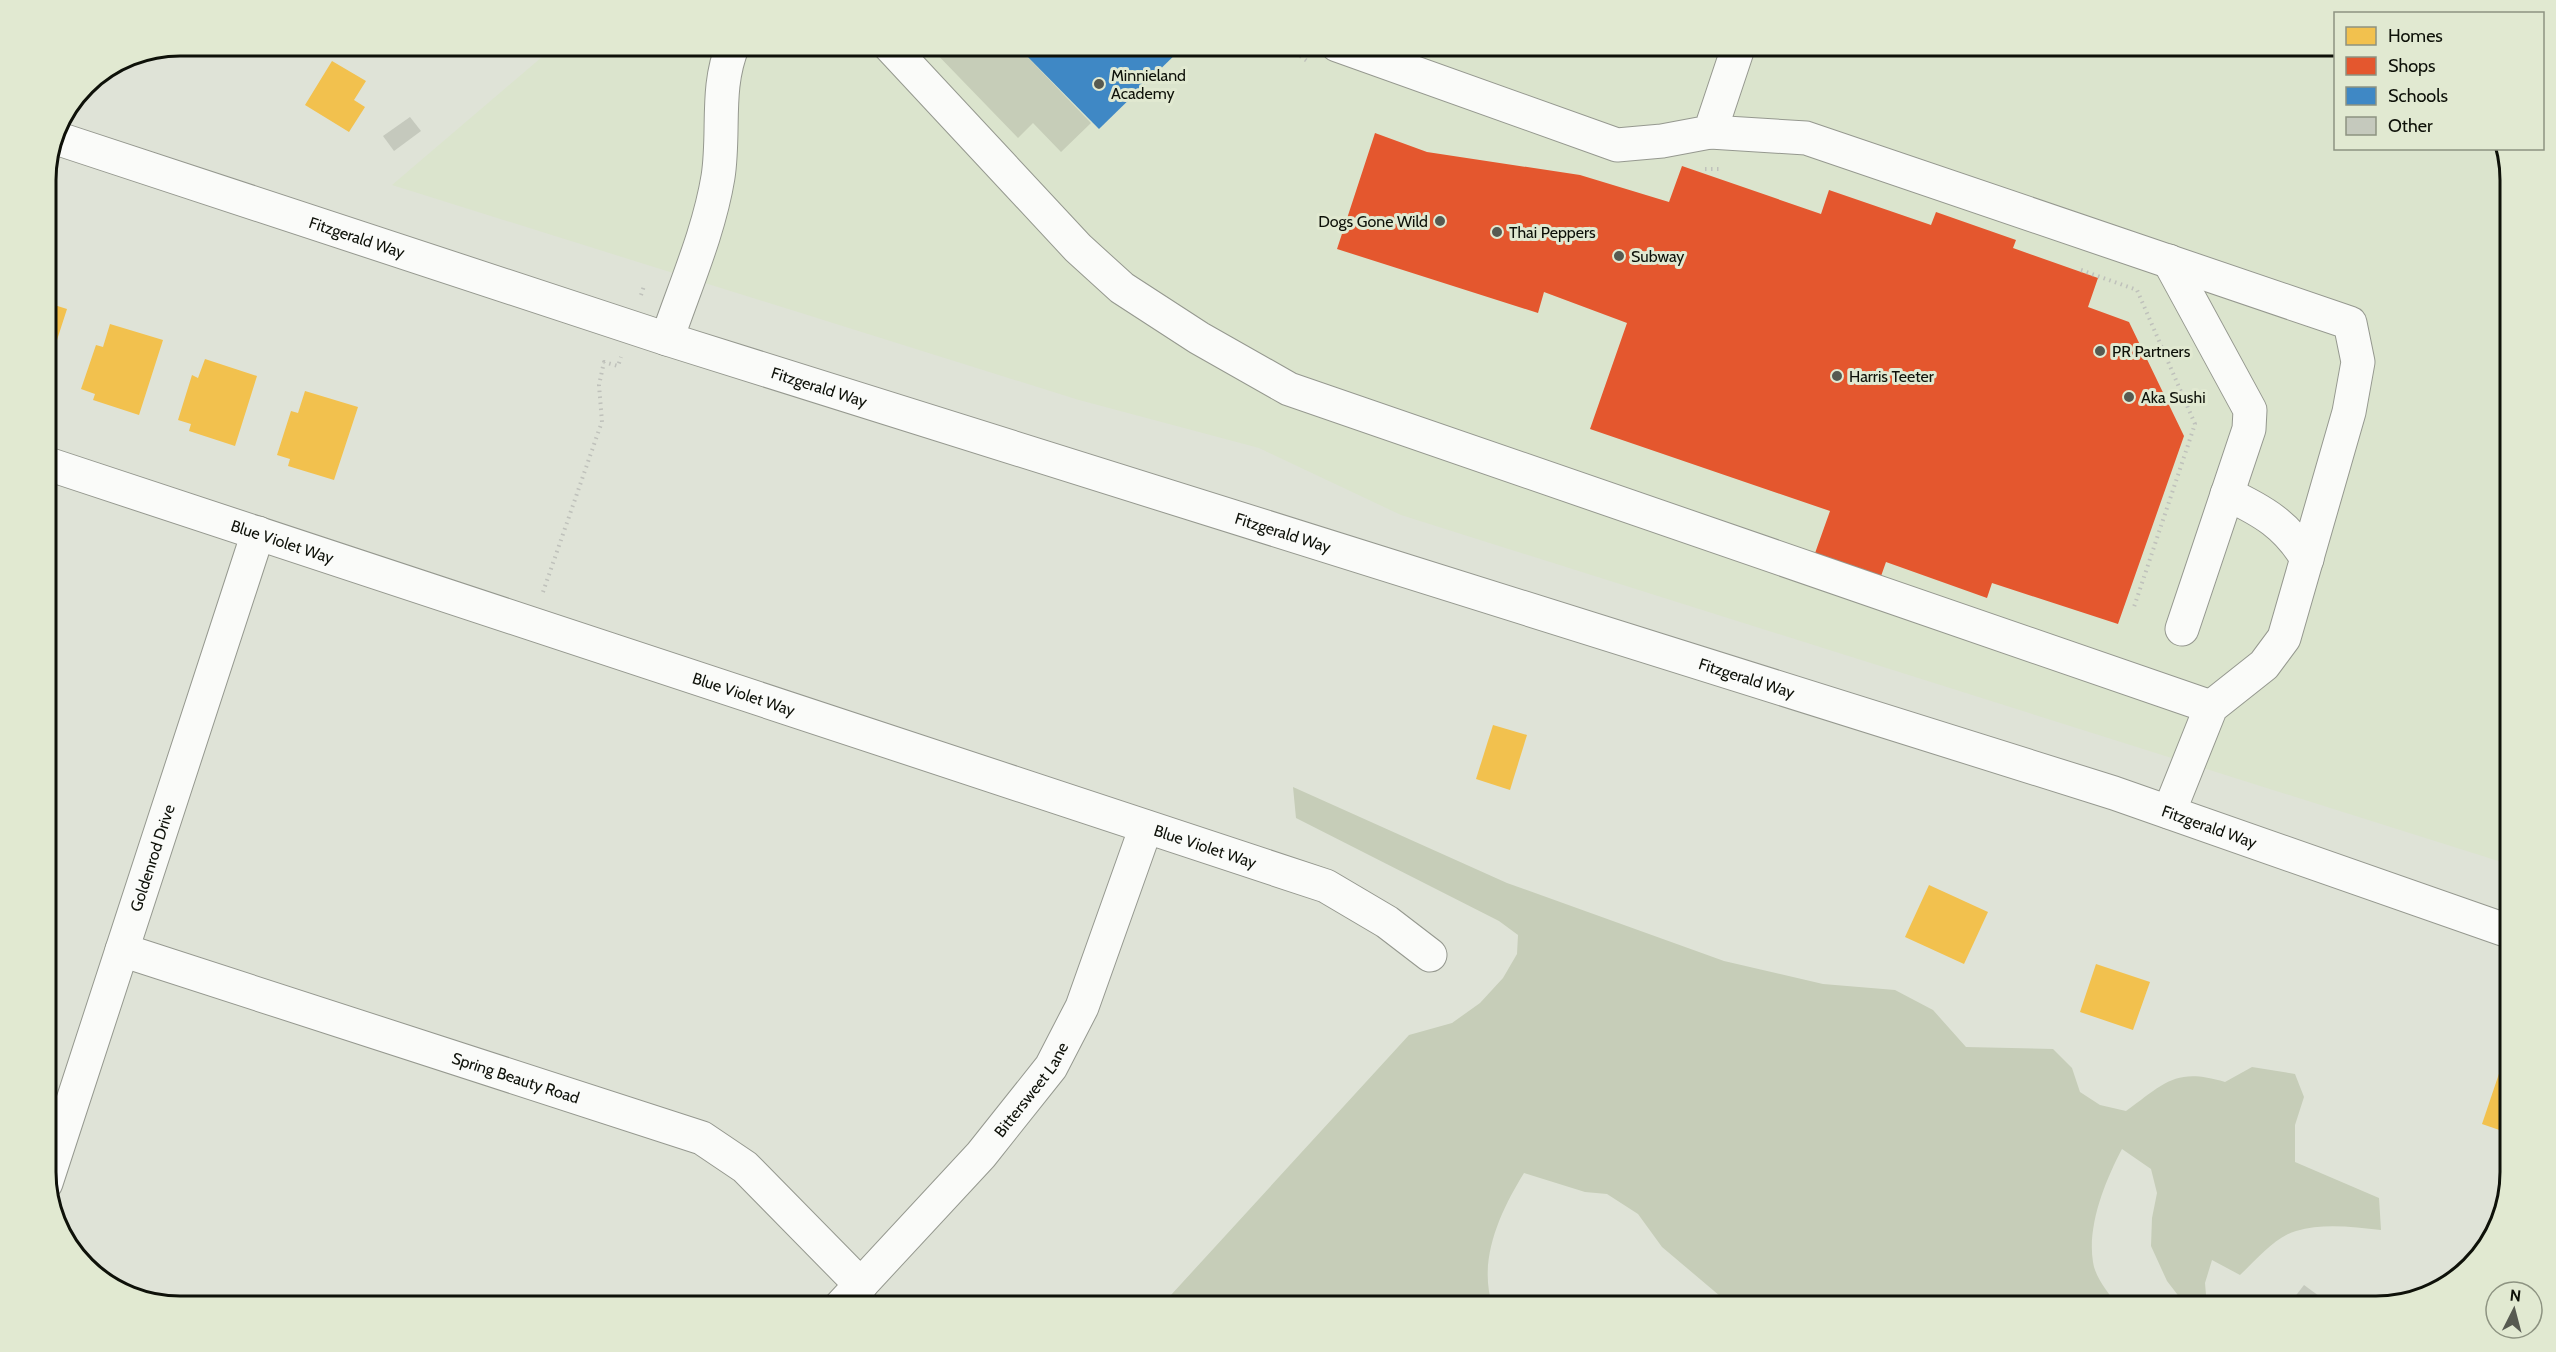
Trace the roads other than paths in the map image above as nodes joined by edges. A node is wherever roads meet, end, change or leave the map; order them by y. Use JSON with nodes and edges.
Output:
{"nodes":[{"id":1,"x":729,"y":56,"type":"edge"},
{"id":2,"x":899,"y":56,"type":"edge"},
{"id":3,"x":1328,"y":56,"type":"edge"},
{"id":4,"x":1735,"y":56,"type":"edge"},
{"id":5,"x":1710,"y":132,"type":"junction"},
{"id":6,"x":62,"y":140,"type":"edge"},
{"id":7,"x":2169,"y":261,"type":"junction"},
{"id":8,"x":667,"y":339,"type":"junction"},
{"id":9,"x":56,"y":467,"type":"edge"},
{"id":10,"x":2228,"y":494,"type":"junction"},
{"id":11,"x":258,"y":533,"type":"junction"},
{"id":12,"x":2307,"y":559,"type":"junction"},
{"id":13,"x":2182,"y":629,"type":"dead end"},
{"id":14,"x":2211,"y":707,"type":"junction"},
{"id":15,"x":2169,"y":812,"type":"junction"},
{"id":16,"x":1146,"y":826,"type":"junction"},
{"id":17,"x":2500,"y":928,"type":"edge"},
{"id":18,"x":122,"y":951,"type":"junction"},
{"id":19,"x":1430,"y":955,"type":"dead end"},
{"id":20,"x":56,"y":1153,"type":"edge"},
{"id":21,"x":850,"y":1296,"type":"edge"}],
"edges":[{"from":1,"to":8,"type":"street"},
{"from":2,"to":14,"type":"street"},
{"from":3,"to":5,"type":"street"},
{"from":4,"to":5,"type":"street"},
{"from":5,"to":7,"type":"street"},
{"from":6,"to":8,"type":"street","name":"Fitzgerald Way"},
{"from":7,"to":10,"type":"street"},
{"from":7,"to":12,"type":"street"},
{"from":8,"to":15,"type":"street","name":"Fitzgerald Way"},
{"from":9,"to":11,"type":"street","name":"Blue Violet Way"},
{"from":10,"to":12,"type":"street"},
{"from":10,"to":13,"type":"street"},
{"from":11,"to":16,"type":"street","name":"Blue Violet Way"},
{"from":11,"to":18,"type":"street","name":"Goldenrod Drive"},
{"from":12,"to":14,"type":"street"},
{"from":14,"to":15,"type":"street"},
{"from":15,"to":17,"type":"street","name":"Fitzgerald Way"},
{"from":16,"to":19,"type":"street","name":"Blue Violet Way"},
{"from":16,"to":21,"type":"street","name":"Bittersweet Lane"},
{"from":18,"to":20,"type":"street","name":"Goldenrod Drive"},
{"from":18,"to":21,"type":"street","name":"Spring Beauty Road"}]}
